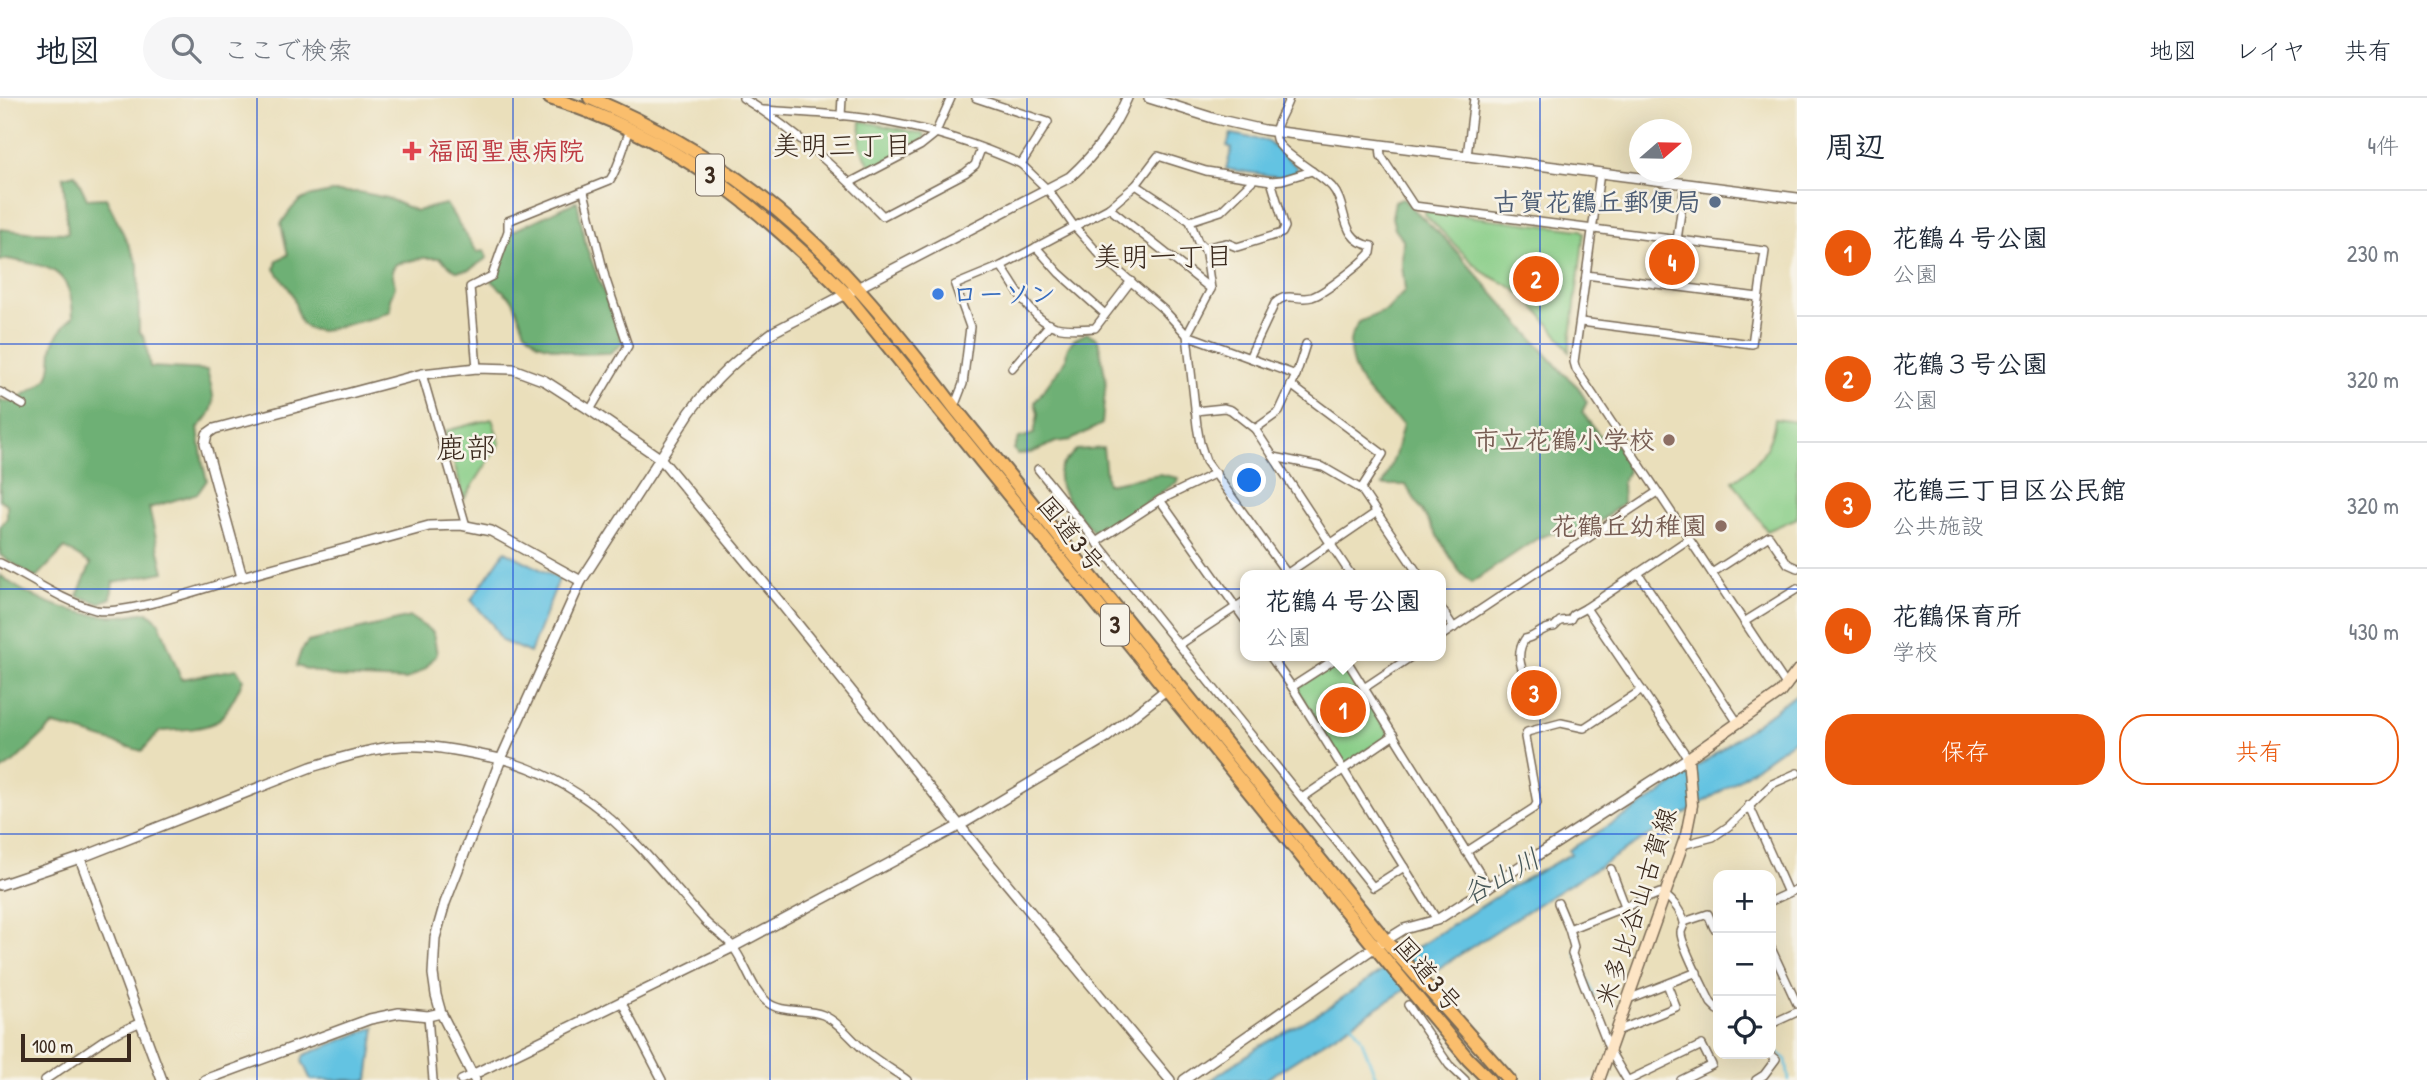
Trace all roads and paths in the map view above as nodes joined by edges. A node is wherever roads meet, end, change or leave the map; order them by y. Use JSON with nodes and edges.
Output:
{"nodes":[{"id":1,"x":550,"y":98,"type":"edge"},
{"id":2,"x":590,"y":98,"type":"edge"},
{"id":3,"x":743,"y":98,"type":"edge"},
{"id":4,"x":842,"y":98,"type":"edge"},
{"id":5,"x":951,"y":98,"type":"edge"},
{"id":6,"x":976,"y":98,"type":"edge"},
{"id":7,"x":1127,"y":98,"type":"edge"},
{"id":8,"x":1149,"y":98,"type":"edge"},
{"id":9,"x":1289,"y":98,"type":"edge"},
{"id":10,"x":1474,"y":98,"type":"edge"},
{"id":11,"x":763,"y":110,"type":"junction"},
{"id":12,"x":841,"y":116,"type":"junction"},
{"id":13,"x":630,"y":130,"type":"junction"},
{"id":14,"x":1275,"y":132,"type":"junction"},
{"id":15,"x":935,"y":134,"type":"junction"},
{"id":16,"x":1380,"y":145,"type":"junction"},
{"id":17,"x":981,"y":149,"type":"junction"},
{"id":18,"x":1467,"y":156,"type":"junction"},
{"id":19,"x":1021,"y":164,"type":"junction"},
{"id":20,"x":1312,"y":172,"type":"junction"},
{"id":21,"x":1600,"y":173,"type":"junction"},
{"id":22,"x":1254,"y":179,"type":"junction"},
{"id":23,"x":1271,"y":181,"type":"junction"},
{"id":24,"x":851,"y":182,"type":"junction"},
{"id":25,"x":1685,"y":184,"type":"junction"},
{"id":26,"x":1136,"y":186,"type":"junction"},
{"id":27,"x":1048,"y":190,"type":"junction"},
{"id":28,"x":583,"y":192,"type":"junction"},
{"id":29,"x":1797,"y":198,"type":"edge"},
{"id":30,"x":1109,"y":208,"type":"junction"},
{"id":31,"x":1190,"y":221,"type":"junction"},
{"id":32,"x":1074,"y":226,"type":"junction"},
{"id":33,"x":1592,"y":229,"type":"junction"},
{"id":34,"x":1677,"y":240,"type":"junction"},
{"id":35,"x":1035,"y":247,"type":"junction"},
{"id":36,"x":1205,"y":248,"type":"junction"},
{"id":37,"x":1001,"y":266,"type":"junction"},
{"id":38,"x":1586,"y":275,"type":"junction"},
{"id":39,"x":1131,"y":281,"type":"junction"},
{"id":40,"x":1211,"y":289,"type":"junction"},
{"id":41,"x":850,"y":290,"type":"junction"},
{"id":42,"x":1758,"y":297,"type":"junction"},
{"id":43,"x":1105,"y":314,"type":"junction"},
{"id":44,"x":1580,"y":322,"type":"junction"},
{"id":45,"x":1050,"y":324,"type":"junction"},
{"id":46,"x":1187,"y":335,"type":"junction"},
{"id":47,"x":1306,"y":344,"type":"dead end"},
{"id":48,"x":1250,"y":356,"type":"junction"},
{"id":49,"x":477,"y":368,"type":"junction"},
{"id":50,"x":1012,"y":368,"type":"dead end"},
{"id":51,"x":422,"y":374,"type":"junction"},
{"id":52,"x":1296,"y":375,"type":"junction"},
{"id":53,"x":1291,"y":385,"type":"junction"},
{"id":54,"x":0,"y":392,"type":"edge"},
{"id":55,"x":23,"y":405,"type":"dead end"},
{"id":56,"x":954,"y":407,"type":"junction"},
{"id":57,"x":590,"y":410,"type":"junction"},
{"id":58,"x":1195,"y":411,"type":"junction"},
{"id":59,"x":1255,"y":429,"type":"junction"},
{"id":60,"x":1274,"y":457,"type":"junction"},
{"id":61,"x":661,"y":458,"type":"junction"},
{"id":62,"x":1038,"y":469,"type":"dead end"},
{"id":63,"x":1216,"y":473,"type":"junction"},
{"id":64,"x":1361,"y":489,"type":"junction"},
{"id":65,"x":1657,"y":492,"type":"junction"},
{"id":66,"x":1160,"y":500,"type":"junction"},
{"id":67,"x":1377,"y":513,"type":"junction"},
{"id":68,"x":466,"y":526,"type":"junction"},
{"id":69,"x":1689,"y":539,"type":"junction"},
{"id":70,"x":1096,"y":542,"type":"junction"},
{"id":71,"x":1330,"y":544,"type":"junction"},
{"id":72,"x":0,"y":564,"type":"edge"},
{"id":73,"x":1797,"y":568,"type":"edge"},
{"id":74,"x":1283,"y":570,"type":"edge"},
{"id":75,"x":1293,"y":570,"type":"edge"},
{"id":76,"x":1348,"y":570,"type":"edge"},
{"id":77,"x":1416,"y":570,"type":"edge"},
{"id":78,"x":1638,"y":573,"type":"junction"},
{"id":79,"x":1712,"y":573,"type":"junction"},
{"id":80,"x":242,"y":577,"type":"junction"},
{"id":81,"x":581,"y":581,"type":"junction"},
{"id":82,"x":1797,"y":589,"type":"edge"},
{"id":83,"x":1240,"y":604,"type":"edge"},
{"id":84,"x":1236,"y":607,"type":"junction"},
{"id":85,"x":1586,"y":608,"type":"junction"},
{"id":86,"x":1240,"y":613,"type":"edge"},
{"id":87,"x":1446,"y":616,"type":"edge"},
{"id":88,"x":1744,"y":622,"type":"junction"},
{"id":89,"x":1454,"y":628,"type":"junction"},
{"id":90,"x":1446,"y":633,"type":"edge"},
{"id":91,"x":1179,"y":645,"type":"junction"},
{"id":92,"x":1274,"y":661,"type":"edge"},
{"id":93,"x":1334,"y":661,"type":"edge"},
{"id":94,"x":1345,"y":661,"type":"edge"},
{"id":95,"x":1402,"y":661,"type":"edge"},
{"id":96,"x":1797,"y":671,"type":"edge"},
{"id":97,"x":1527,"y":684,"type":"dead end"},
{"id":98,"x":1787,"y":686,"type":"junction"},
{"id":99,"x":1292,"y":687,"type":"junction"},
{"id":100,"x":1364,"y":688,"type":"junction"},
{"id":101,"x":1167,"y":689,"type":"junction"},
{"id":102,"x":1642,"y":690,"type":"junction"},
{"id":103,"x":1738,"y":723,"type":"junction"},
{"id":104,"x":1394,"y":735,"type":"junction"},
{"id":105,"x":1688,"y":758,"type":"junction"},
{"id":106,"x":501,"y":759,"type":"junction"},
{"id":107,"x":1344,"y":769,"type":"junction"},
{"id":108,"x":1796,"y":777,"type":"edge"},
{"id":109,"x":1302,"y":798,"type":"junction"},
{"id":110,"x":1749,"y":805,"type":"junction"},
{"id":111,"x":959,"y":826,"type":"junction"},
{"id":112,"x":1682,"y":845,"type":"junction"},
{"id":113,"x":1466,"y":852,"type":"junction"},
{"id":114,"x":80,"y":858,"type":"junction"},
{"id":115,"x":1404,"y":867,"type":"junction"},
{"id":116,"x":1611,"y":869,"type":"dead end"},
{"id":117,"x":0,"y":885,"type":"edge"},
{"id":118,"x":1489,"y":888,"type":"junction"},
{"id":119,"x":1797,"y":889,"type":"edge"},
{"id":120,"x":1788,"y":893,"type":"junction"},
{"id":121,"x":1665,"y":895,"type":"junction"},
{"id":122,"x":1776,"y":899,"type":"edge"},
{"id":123,"x":1558,"y":903,"type":"dead end"},
{"id":124,"x":1625,"y":906,"type":"junction"},
{"id":125,"x":1437,"y":920,"type":"junction"},
{"id":126,"x":1684,"y":922,"type":"junction"},
{"id":127,"x":1713,"y":925,"type":"edge"},
{"id":128,"x":1569,"y":929,"type":"junction"},
{"id":129,"x":733,"y":947,"type":"junction"},
{"id":130,"x":1385,"y":949,"type":"junction"},
{"id":131,"x":1776,"y":959,"type":"edge"},
{"id":132,"x":1697,"y":972,"type":"junction"},
{"id":133,"x":1667,"y":984,"type":"junction"},
{"id":134,"x":1418,"y":997,"type":"junction"},
{"id":135,"x":1628,"y":999,"type":"junction"},
{"id":136,"x":621,"y":1001,"type":"junction"},
{"id":137,"x":1797,"y":1004,"type":"edge"},
{"id":138,"x":1713,"y":1005,"type":"edge"},
{"id":139,"x":1797,"y":1012,"type":"edge"},
{"id":140,"x":441,"y":1013,"type":"junction"},
{"id":141,"x":428,"y":1016,"type":"junction"},
{"id":142,"x":141,"y":1022,"type":"junction"},
{"id":143,"x":1776,"y":1022,"type":"edge"},
{"id":144,"x":1617,"y":1031,"type":"junction"},
{"id":145,"x":1610,"y":1051,"type":"junction"},
{"id":146,"x":1776,"y":1059,"type":"edge"},
{"id":147,"x":473,"y":1077,"type":"edge"},
{"id":148,"x":45,"y":1080,"type":"edge"},
{"id":149,"x":162,"y":1080,"type":"edge"},
{"id":150,"x":205,"y":1080,"type":"edge"},
{"id":151,"x":433,"y":1080,"type":"edge"},
{"id":152,"x":461,"y":1080,"type":"edge"},
{"id":153,"x":662,"y":1080,"type":"edge"},
{"id":154,"x":908,"y":1080,"type":"edge"},
{"id":155,"x":1170,"y":1080,"type":"edge"},
{"id":156,"x":1184,"y":1080,"type":"edge"},
{"id":157,"x":1465,"y":1080,"type":"edge"},
{"id":158,"x":1489,"y":1080,"type":"edge"},
{"id":159,"x":1509,"y":1080,"type":"edge"},
{"id":160,"x":1599,"y":1080,"type":"edge"},
{"id":161,"x":1628,"y":1080,"type":"edge"},
{"id":162,"x":1681,"y":1080,"type":"edge"},
{"id":163,"x":1756,"y":1080,"type":"edge"}],
"edges":[{"from":1,"to":13,"type":"highway","name":"国道3号","number":"3"},
{"from":2,"to":41,"type":"highway","name":"国道3号","number":"3"},
{"from":3,"to":11,"type":"street"},
{"from":4,"to":12,"type":"street"},
{"from":5,"to":15,"type":"street"},
{"from":6,"to":19,"type":"street"},
{"from":7,"to":27,"type":"street"},
{"from":8,"to":14,"type":"street"},
{"from":9,"to":14,"type":"street"},
{"from":10,"to":18,"type":"street"},
{"from":11,"to":12,"type":"street"},
{"from":11,"to":24,"type":"street"},
{"from":12,"to":15,"type":"street"},
{"from":13,"to":28,"type":"street"},
{"from":13,"to":41,"type":"highway","name":"国道3号","number":"3"},
{"from":14,"to":16,"type":"street"},
{"from":14,"to":20,"type":"street"},
{"from":15,"to":17,"type":"street"},
{"from":15,"to":24,"type":"street"},
{"from":16,"to":18,"type":"street"},
{"from":16,"to":33,"type":"street"},
{"from":17,"to":19,"type":"street"},
{"from":17,"to":24,"type":"street"},
{"from":18,"to":21,"type":"street"},
{"from":19,"to":27,"type":"street"},
{"from":20,"to":23,"type":"street"},
{"from":20,"to":48,"type":"street"},
{"from":21,"to":25,"type":"street"},
{"from":21,"to":33,"type":"street"},
{"from":22,"to":23,"type":"street"},
{"from":22,"to":26,"type":"street"},
{"from":22,"to":31,"type":"street"},
{"from":23,"to":36,"type":"street"},
{"from":25,"to":29,"type":"street"},
{"from":25,"to":34,"type":"street"},
{"from":26,"to":30,"type":"street"},
{"from":26,"to":31,"type":"street"},
{"from":27,"to":32,"type":"street"},
{"from":27,"to":41,"type":"street"},
{"from":28,"to":49,"type":"street"},
{"from":28,"to":57,"type":"street"},
{"from":30,"to":32,"type":"street"},
{"from":30,"to":40,"type":"street"},
{"from":31,"to":36,"type":"street"},
{"from":32,"to":35,"type":"street"},
{"from":32,"to":39,"type":"street"},
{"from":33,"to":34,"type":"street"},
{"from":33,"to":38,"type":"street"},
{"from":34,"to":42,"type":"street"},
{"from":35,"to":37,"type":"street"},
{"from":35,"to":43,"type":"street"},
{"from":36,"to":40,"type":"street"},
{"from":37,"to":45,"type":"street"},
{"from":37,"to":56,"type":"street"},
{"from":38,"to":42,"type":"street"},
{"from":38,"to":44,"type":"street"},
{"from":39,"to":43,"type":"street"},
{"from":39,"to":46,"type":"street"},
{"from":40,"to":46,"type":"street"},
{"from":41,"to":56,"type":"highway","name":"国道3号","number":"3"},
{"from":41,"to":61,"type":"street"},
{"from":41,"to":101,"type":"highway","name":"国道3号","number":"3"},
{"from":42,"to":44,"type":"street"},
{"from":43,"to":45,"type":"street"},
{"from":44,"to":65,"type":"street"},
{"from":45,"to":50,"type":"street"},
{"from":46,"to":48,"type":"street"},
{"from":46,"to":58,"type":"street"},
{"from":47,"to":52,"type":"street"},
{"from":48,"to":52,"type":"street"},
{"from":49,"to":51,"type":"street"},
{"from":49,"to":57,"type":"street"},
{"from":51,"to":68,"type":"street"},
{"from":51,"to":80,"type":"street"},
{"from":52,"to":53,"type":"street"},
{"from":53,"to":59,"type":"street"},
{"from":53,"to":64,"type":"street"},
{"from":54,"to":55,"type":"street"},
{"from":56,"to":130,"type":"highway","name":"国道3号","number":"3"},
{"from":57,"to":61,"type":"street"},
{"from":58,"to":59,"type":"street"},
{"from":58,"to":63,"type":"street"},
{"from":59,"to":60,"type":"street"},
{"from":60,"to":64,"type":"street"},
{"from":60,"to":71,"type":"street"},
{"from":61,"to":81,"type":"street"},
{"from":61,"to":111,"type":"street"},
{"from":62,"to":70,"type":"street"},
{"from":63,"to":66,"type":"street"},
{"from":63,"to":74,"type":"street"},
{"from":64,"to":67,"type":"street"},
{"from":65,"to":69,"type":"street"},
{"from":65,"to":89,"type":"street"},
{"from":66,"to":70,"type":"street"},
{"from":66,"to":84,"type":"street"},
{"from":67,"to":71,"type":"street"},
{"from":67,"to":77,"type":"street"},
{"from":68,"to":80,"type":"street"},
{"from":68,"to":81,"type":"street"},
{"from":69,"to":78,"type":"street"},
{"from":69,"to":79,"type":"street"},
{"from":70,"to":91,"type":"street"},
{"from":71,"to":75,"type":"street"},
{"from":71,"to":76,"type":"street"},
{"from":72,"to":80,"type":"street"},
{"from":73,"to":79,"type":"street"},
{"from":78,"to":85,"type":"street"},
{"from":78,"to":103,"type":"street"},
{"from":79,"to":88,"type":"street"},
{"from":81,"to":106,"type":"street"},
{"from":82,"to":88,"type":"street"},
{"from":83,"to":84,"type":"street"},
{"from":84,"to":86,"type":"street"},
{"from":84,"to":91,"type":"street"},
{"from":85,"to":97,"type":"street"},
{"from":85,"to":102,"type":"street"},
{"from":87,"to":89,"type":"street"},
{"from":88,"to":98,"type":"street"},
{"from":89,"to":90,"type":"street"},
{"from":91,"to":109,"type":"street"},
{"from":92,"to":99,"type":"street"},
{"from":93,"to":99,"type":"street"},
{"from":94,"to":100,"type":"street"},
{"from":95,"to":100,"type":"street"},
{"from":96,"to":98,"type":"main road"},
{"from":98,"to":103,"type":"main road"},
{"from":99,"to":107,"type":"street"},
{"from":100,"to":104,"type":"street"},
{"from":101,"to":111,"type":"street"},
{"from":101,"to":130,"type":"highway","name":"国道3号","number":"3"},
{"from":102,"to":105,"type":"street"},
{"from":102,"to":113,"type":"street"},
{"from":103,"to":105,"type":"main road"},
{"from":104,"to":107,"type":"street"},
{"from":104,"to":113,"type":"street"},
{"from":105,"to":112,"type":"main road","name":"米多比谷山古賀線"},
{"from":105,"to":118,"type":"street"},
{"from":106,"to":114,"type":"street"},
{"from":106,"to":129,"type":"street"},
{"from":106,"to":140,"type":"street"},
{"from":107,"to":109,"type":"street"},
{"from":107,"to":115,"type":"street"},
{"from":108,"to":110,"type":"street"},
{"from":109,"to":115,"type":"street"},
{"from":110,"to":112,"type":"street"},
{"from":110,"to":120,"type":"street"},
{"from":111,"to":129,"type":"street"},
{"from":111,"to":155,"type":"street"},
{"from":112,"to":121,"type":"main road","name":"米多比谷山古賀線"},
{"from":113,"to":118,"type":"street"},
{"from":114,"to":117,"type":"street"},
{"from":114,"to":142,"type":"street"},
{"from":115,"to":125,"type":"street"},
{"from":116,"to":124,"type":"street"},
{"from":118,"to":125,"type":"street"},
{"from":119,"to":120,"type":"street"},
{"from":120,"to":122,"type":"street"},
{"from":121,"to":124,"type":"street"},
{"from":121,"to":126,"type":"street"},
{"from":121,"to":135,"type":"main road","name":"米多比谷山古賀線"},
{"from":123,"to":128,"type":"street"},
{"from":124,"to":128,"type":"street"},
{"from":125,"to":130,"type":"street"},
{"from":126,"to":127,"type":"street"},
{"from":126,"to":132,"type":"street"},
{"from":128,"to":145,"type":"street"},
{"from":129,"to":136,"type":"street"},
{"from":129,"to":154,"type":"street"},
{"from":130,"to":134,"type":"highway","name":"国道3号","number":"3"},
{"from":130,"to":156,"type":"street"},
{"from":131,"to":137,"type":"street"},
{"from":132,"to":133,"type":"street"},
{"from":132,"to":138,"type":"street"},
{"from":133,"to":135,"type":"street"},
{"from":133,"to":144,"type":"street"},
{"from":134,"to":157,"type":"street"},
{"from":134,"to":158,"type":"highway","name":"国道3号","number":"3"},
{"from":134,"to":159,"type":"highway","name":"国道3号","number":"3"},
{"from":135,"to":144,"type":"main road","name":"米多比谷山古賀線"},
{"from":136,"to":147,"type":"street"},
{"from":136,"to":153,"type":"street"},
{"from":139,"to":143,"type":"street"},
{"from":140,"to":141,"type":"street"},
{"from":140,"to":147,"type":"street"},
{"from":141,"to":150,"type":"street"},
{"from":141,"to":151,"type":"street"},
{"from":142,"to":148,"type":"street"},
{"from":142,"to":149,"type":"street"},
{"from":144,"to":145,"type":"main road","name":"米多比谷山古賀線"},
{"from":145,"to":160,"type":"main road","name":"米多比谷山古賀線"},
{"from":145,"to":161,"type":"street"},
{"from":146,"to":163,"type":"street"},
{"from":147,"to":152,"type":"street"},
{"from":161,"to":162,"type":"street"}]}
